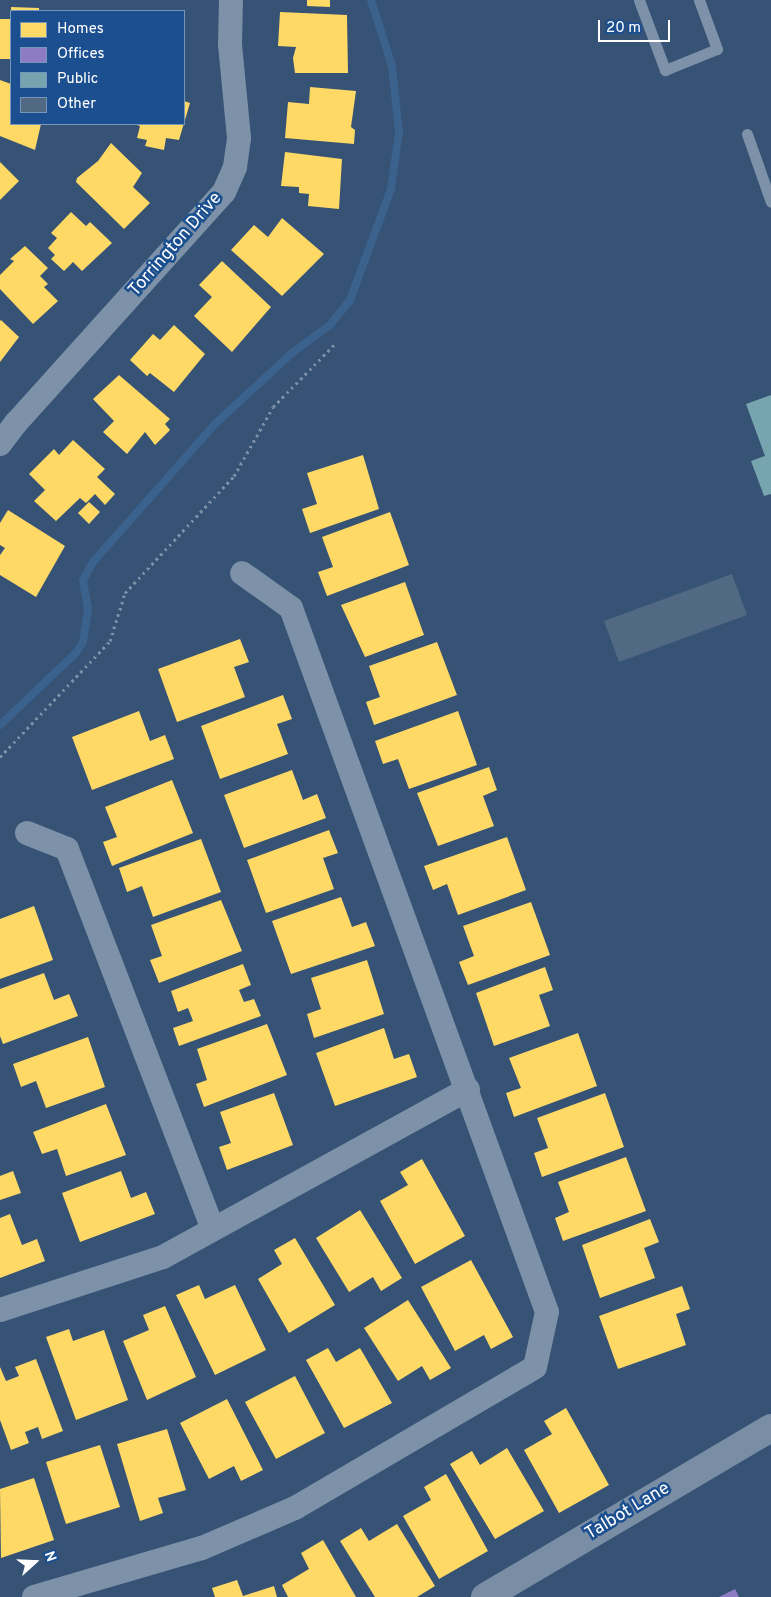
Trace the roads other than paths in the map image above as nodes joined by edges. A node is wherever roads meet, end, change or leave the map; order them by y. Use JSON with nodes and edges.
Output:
{"nodes":[{"id":1,"x":231,"y":0,"type":"edge"},
{"id":2,"x":639,"y":0,"type":"edge"},
{"id":3,"x":699,"y":0,"type":"edge"},
{"id":4,"x":747,"y":134,"type":"dead end"},
{"id":5,"x":771,"y":202,"type":"edge"},
{"id":6,"x":0,"y":444,"type":"edge"},
{"id":7,"x":242,"y":573,"type":"dead end"},
{"id":8,"x":26,"y":833,"type":"dead end"},
{"id":9,"x":468,"y":1089,"type":"junction"},
{"id":10,"x":213,"y":1228,"type":"junction"},
{"id":11,"x":0,"y":1310,"type":"edge"},
{"id":12,"x":771,"y":1428,"type":"edge"},
{"id":13,"x":34,"y":1597,"type":"edge"},
{"id":14,"x":485,"y":1597,"type":"edge"}],
"edges":[{"from":1,"to":6,"type":"street","name":"Torrington Drive"},
{"from":2,"to":3,"type":"lane"},
{"from":4,"to":5,"type":"lane"},
{"from":7,"to":9,"type":"street"},
{"from":8,"to":10,"type":"street"},
{"from":9,"to":10,"type":"street"},
{"from":9,"to":13,"type":"street"},
{"from":10,"to":11,"type":"street"},
{"from":12,"to":14,"type":"street","name":"Talbot Lane"}]}
